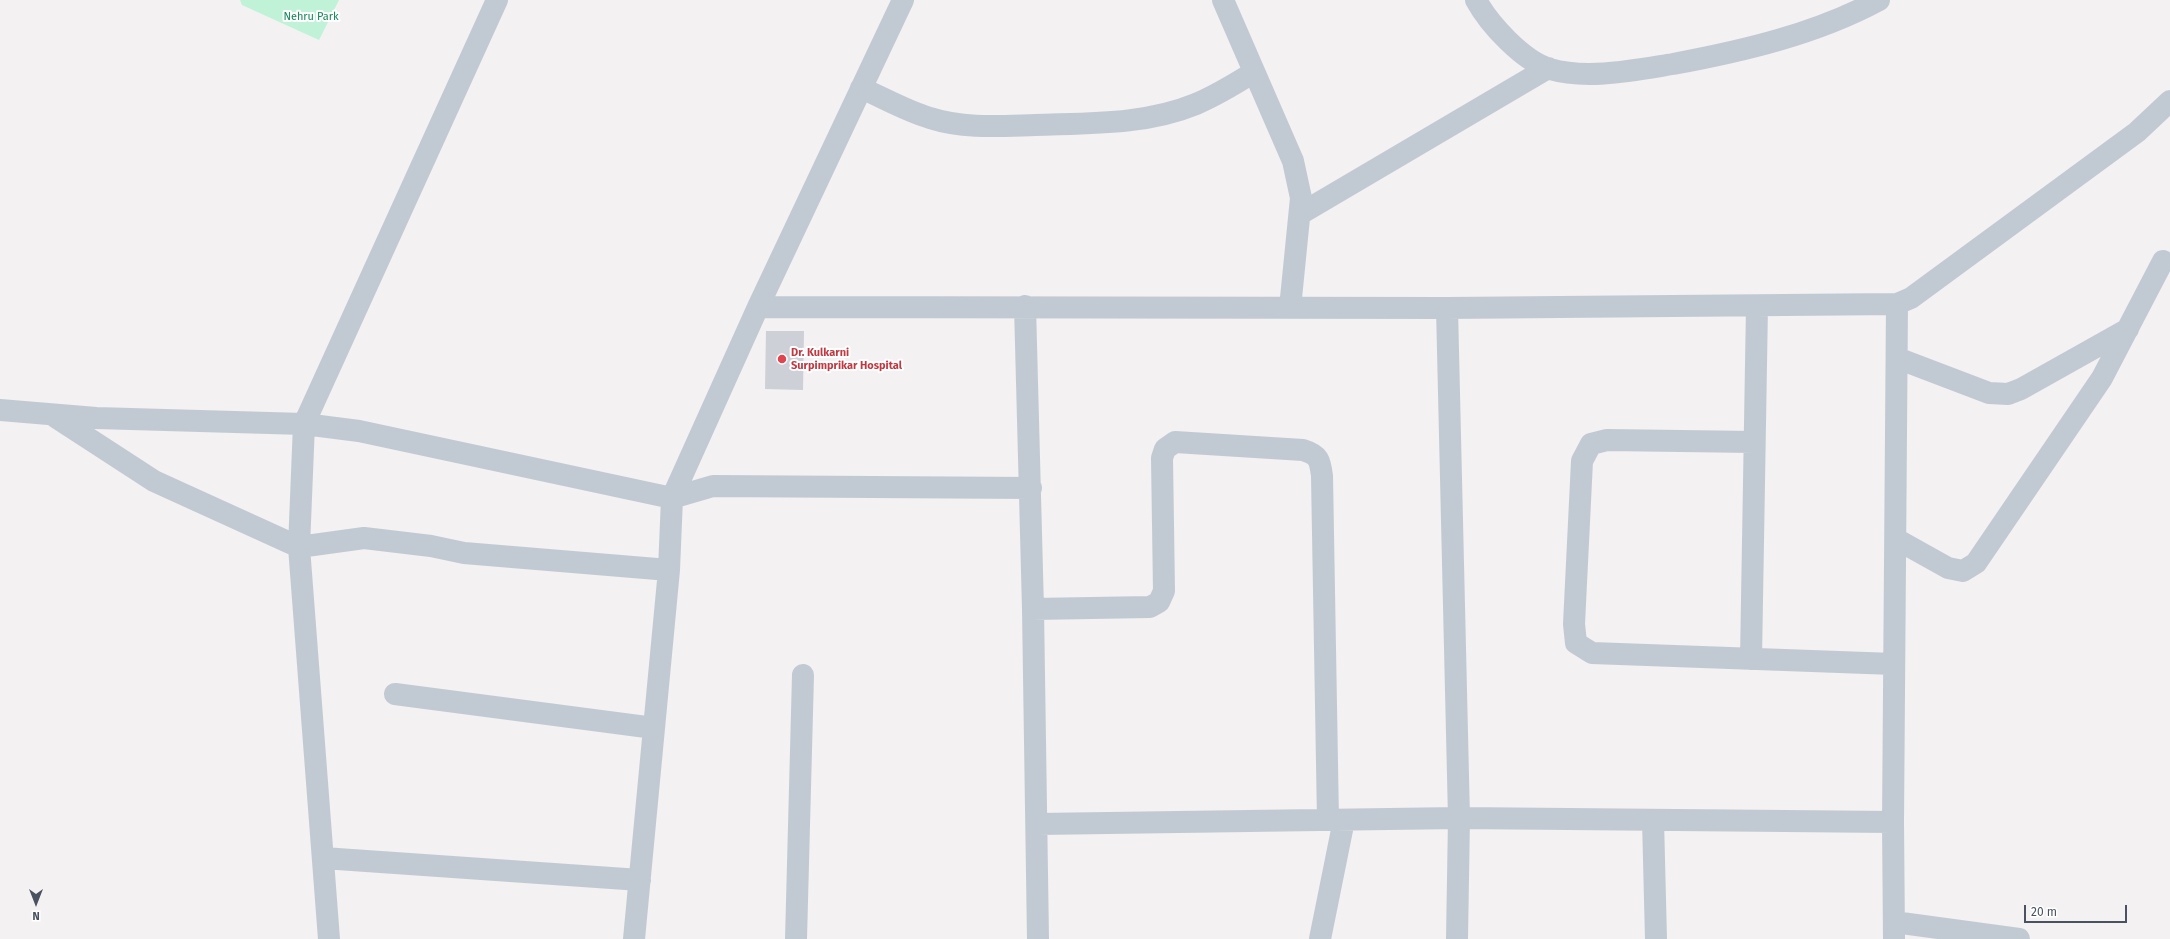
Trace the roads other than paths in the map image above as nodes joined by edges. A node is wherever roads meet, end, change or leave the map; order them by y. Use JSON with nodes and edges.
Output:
{"nodes":[{"id":1,"x":497,"y":0,"type":"edge"},
{"id":2,"x":902,"y":0,"type":"edge"},
{"id":3,"x":1223,"y":0,"type":"edge"},
{"id":4,"x":1476,"y":0,"type":"edge"},
{"id":5,"x":1880,"y":0,"type":"edge"},
{"id":6,"x":1548,"y":68,"type":"junction"},
{"id":7,"x":1254,"y":72,"type":"junction"},
{"id":8,"x":861,"y":88,"type":"junction"},
{"id":9,"x":2166,"y":112,"type":"edge"},
{"id":10,"x":1300,"y":214,"type":"junction"},
{"id":11,"x":2163,"y":261,"type":"dead end"},
{"id":12,"x":1897,"y":304,"type":"junction"},
{"id":13,"x":1025,"y":306,"type":"junction"},
{"id":14,"x":1757,"y":306,"type":"junction"},
{"id":15,"x":758,"y":307,"type":"junction"},
{"id":16,"x":1290,"y":308,"type":"junction"},
{"id":17,"x":1447,"y":308,"type":"junction"},
{"id":18,"x":2128,"y":328,"type":"junction"},
{"id":19,"x":1897,"y":358,"type":"junction"},
{"id":20,"x":0,"y":410,"type":"edge"},
{"id":21,"x":53,"y":415,"type":"junction"},
{"id":22,"x":304,"y":424,"type":"junction"},
{"id":23,"x":1754,"y":442,"type":"junction"},
{"id":24,"x":1031,"y":488,"type":"junction"},
{"id":25,"x":672,"y":498,"type":"junction"},
{"id":26,"x":1896,"y":539,"type":"junction"},
{"id":27,"x":299,"y":547,"type":"junction"},
{"id":28,"x":669,"y":570,"type":"junction"},
{"id":29,"x":1033,"y":609,"type":"junction"},
{"id":30,"x":1750,"y":659,"type":"junction"},
{"id":31,"x":1894,"y":664,"type":"junction"},
{"id":32,"x":803,"y":675,"type":"dead end"},
{"id":33,"x":396,"y":694,"type":"dead end"},
{"id":34,"x":654,"y":728,"type":"junction"},
{"id":35,"x":1459,"y":818,"type":"junction"},
{"id":36,"x":1336,"y":820,"type":"junction"},
{"id":37,"x":1653,"y":820,"type":"junction"},
{"id":38,"x":1893,"y":822,"type":"junction"},
{"id":39,"x":1038,"y":824,"type":"junction"},
{"id":40,"x":323,"y":858,"type":"junction"},
{"id":41,"x":640,"y":880,"type":"junction"},
{"id":42,"x":1894,"y":930,"type":"edge"},
{"id":43,"x":329,"y":939,"type":"edge"},
{"id":44,"x":634,"y":939,"type":"edge"},
{"id":45,"x":796,"y":939,"type":"edge"},
{"id":46,"x":1038,"y":939,"type":"edge"},
{"id":47,"x":1320,"y":939,"type":"edge"},
{"id":48,"x":1457,"y":939,"type":"edge"},
{"id":49,"x":1656,"y":939,"type":"edge"},
{"id":50,"x":2019,"y":939,"type":"edge"}],
"edges":[{"from":1,"to":22,"type":"street"},
{"from":2,"to":8,"type":"street"},
{"from":3,"to":7,"type":"street"},
{"from":4,"to":6,"type":"street"},
{"from":5,"to":6,"type":"street"},
{"from":6,"to":10,"type":"street"},
{"from":7,"to":8,"type":"street"},
{"from":7,"to":10,"type":"street"},
{"from":8,"to":15,"type":"street"},
{"from":9,"to":12,"type":"street"},
{"from":10,"to":16,"type":"street"},
{"from":11,"to":18,"type":"street"},
{"from":12,"to":14,"type":"street"},
{"from":12,"to":19,"type":"street"},
{"from":13,"to":15,"type":"street"},
{"from":13,"to":16,"type":"street"},
{"from":13,"to":24,"type":"street"},
{"from":14,"to":17,"type":"street"},
{"from":14,"to":23,"type":"street"},
{"from":15,"to":25,"type":"street"},
{"from":16,"to":17,"type":"street"},
{"from":17,"to":35,"type":"street"},
{"from":18,"to":19,"type":"street"},
{"from":18,"to":26,"type":"street"},
{"from":19,"to":26,"type":"street"},
{"from":20,"to":21,"type":"street"},
{"from":21,"to":22,"type":"street"},
{"from":21,"to":27,"type":"street"},
{"from":22,"to":25,"type":"street"},
{"from":22,"to":27,"type":"street"},
{"from":23,"to":30,"type":"street"},
{"from":23,"to":30,"type":"street"},
{"from":24,"to":25,"type":"street"},
{"from":24,"to":29,"type":"street"},
{"from":25,"to":28,"type":"street"},
{"from":26,"to":31,"type":"street"},
{"from":27,"to":28,"type":"street"},
{"from":27,"to":40,"type":"street"},
{"from":28,"to":34,"type":"street"},
{"from":29,"to":36,"type":"street"},
{"from":29,"to":39,"type":"street"},
{"from":30,"to":31,"type":"street"},
{"from":31,"to":38,"type":"street"},
{"from":32,"to":45,"type":"street"},
{"from":33,"to":34,"type":"street"},
{"from":34,"to":41,"type":"street"},
{"from":35,"to":36,"type":"street"},
{"from":35,"to":37,"type":"street"},
{"from":35,"to":48,"type":"street"},
{"from":36,"to":39,"type":"street"},
{"from":36,"to":47,"type":"street"},
{"from":37,"to":38,"type":"street"},
{"from":37,"to":49,"type":"street"},
{"from":38,"to":42,"type":"street"},
{"from":39,"to":46,"type":"street"},
{"from":40,"to":41,"type":"street"},
{"from":40,"to":43,"type":"street"},
{"from":41,"to":44,"type":"street"},
{"from":42,"to":50,"type":"street"}]}
